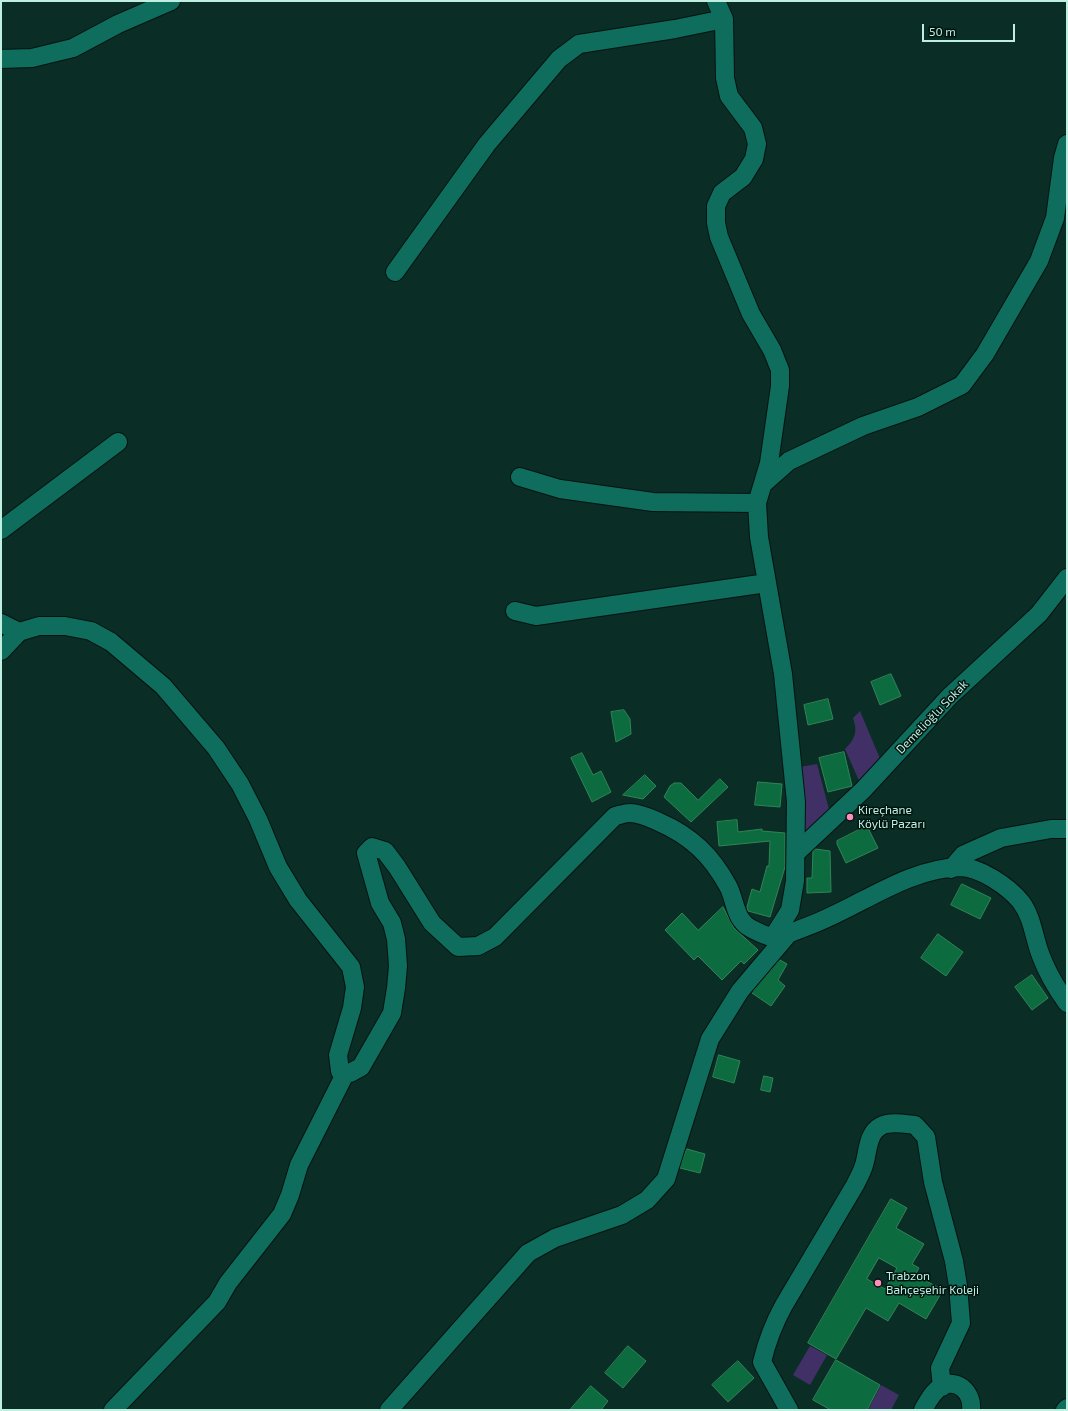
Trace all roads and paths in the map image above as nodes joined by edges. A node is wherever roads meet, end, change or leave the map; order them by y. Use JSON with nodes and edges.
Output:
{"nodes":[{"id":1,"x":171,"y":1,"type":"edge"},
{"id":2,"x":716,"y":1,"type":"edge"},
{"id":3,"x":724,"y":19,"type":"junction"},
{"id":4,"x":1,"y":59,"type":"edge"},
{"id":5,"x":1067,"y":144,"type":"edge"},
{"id":6,"x":395,"y":272,"type":"dead end"},
{"id":7,"x":118,"y":442,"type":"dead end"},
{"id":8,"x":520,"y":477,"type":"dead end"},
{"id":9,"x":763,"y":484,"type":"junction"},
{"id":10,"x":757,"y":503,"type":"junction"},
{"id":11,"x":1,"y":530,"type":"edge"},
{"id":12,"x":1067,"y":578,"type":"edge"},
{"id":13,"x":767,"y":583,"type":"junction"},
{"id":14,"x":515,"y":611,"type":"dead end"},
{"id":15,"x":1,"y":623,"type":"edge"},
{"id":16,"x":19,"y":632,"type":"junction"},
{"id":17,"x":1,"y":651,"type":"edge"},
{"id":18,"x":1067,"y":829,"type":"edge"},
{"id":19,"x":796,"y":853,"type":"junction"},
{"id":20,"x":950,"y":869,"type":"junction"},
{"id":21,"x":790,"y":932,"type":"junction"},
{"id":22,"x":773,"y":937,"type":"junction"},
{"id":23,"x":1067,"y":1003,"type":"edge"},
{"id":24,"x":346,"y":1072,"type":"junction"},
{"id":25,"x":942,"y":1387,"type":"junction"},
{"id":26,"x":113,"y":1410,"type":"edge"},
{"id":27,"x":389,"y":1410,"type":"edge"},
{"id":28,"x":789,"y":1410,"type":"edge"},
{"id":29,"x":923,"y":1410,"type":"edge"},
{"id":30,"x":971,"y":1410,"type":"edge"}],
"edges":[{"from":1,"to":4,"type":"street"},
{"from":2,"to":3,"type":"street"},
{"from":3,"to":6,"type":"street"},
{"from":3,"to":9,"type":"street"},
{"from":5,"to":9,"type":"street"},
{"from":7,"to":11,"type":"street"},
{"from":8,"to":10,"type":"street"},
{"from":9,"to":10,"type":"street"},
{"from":10,"to":13,"type":"street"},
{"from":12,"to":19,"type":"street","name":"Demelioğlu Sokak"},
{"from":13,"to":14,"type":"street"},
{"from":13,"to":19,"type":"street"},
{"from":15,"to":16,"type":"street"},
{"from":16,"to":17,"type":"street"},
{"from":16,"to":24,"type":"street"},
{"from":18,"to":20,"type":"street"},
{"from":19,"to":22,"type":"street"},
{"from":20,"to":21,"type":"street"},
{"from":20,"to":23,"type":"street"},
{"from":21,"to":22,"type":"street"},
{"from":21,"to":27,"type":"street"},
{"from":22,"to":24,"type":"street"},
{"from":24,"to":26,"type":"street"},
{"from":25,"to":28,"type":"street"},
{"from":25,"to":29,"type":"street"},
{"from":25,"to":30,"type":"street"}]}
